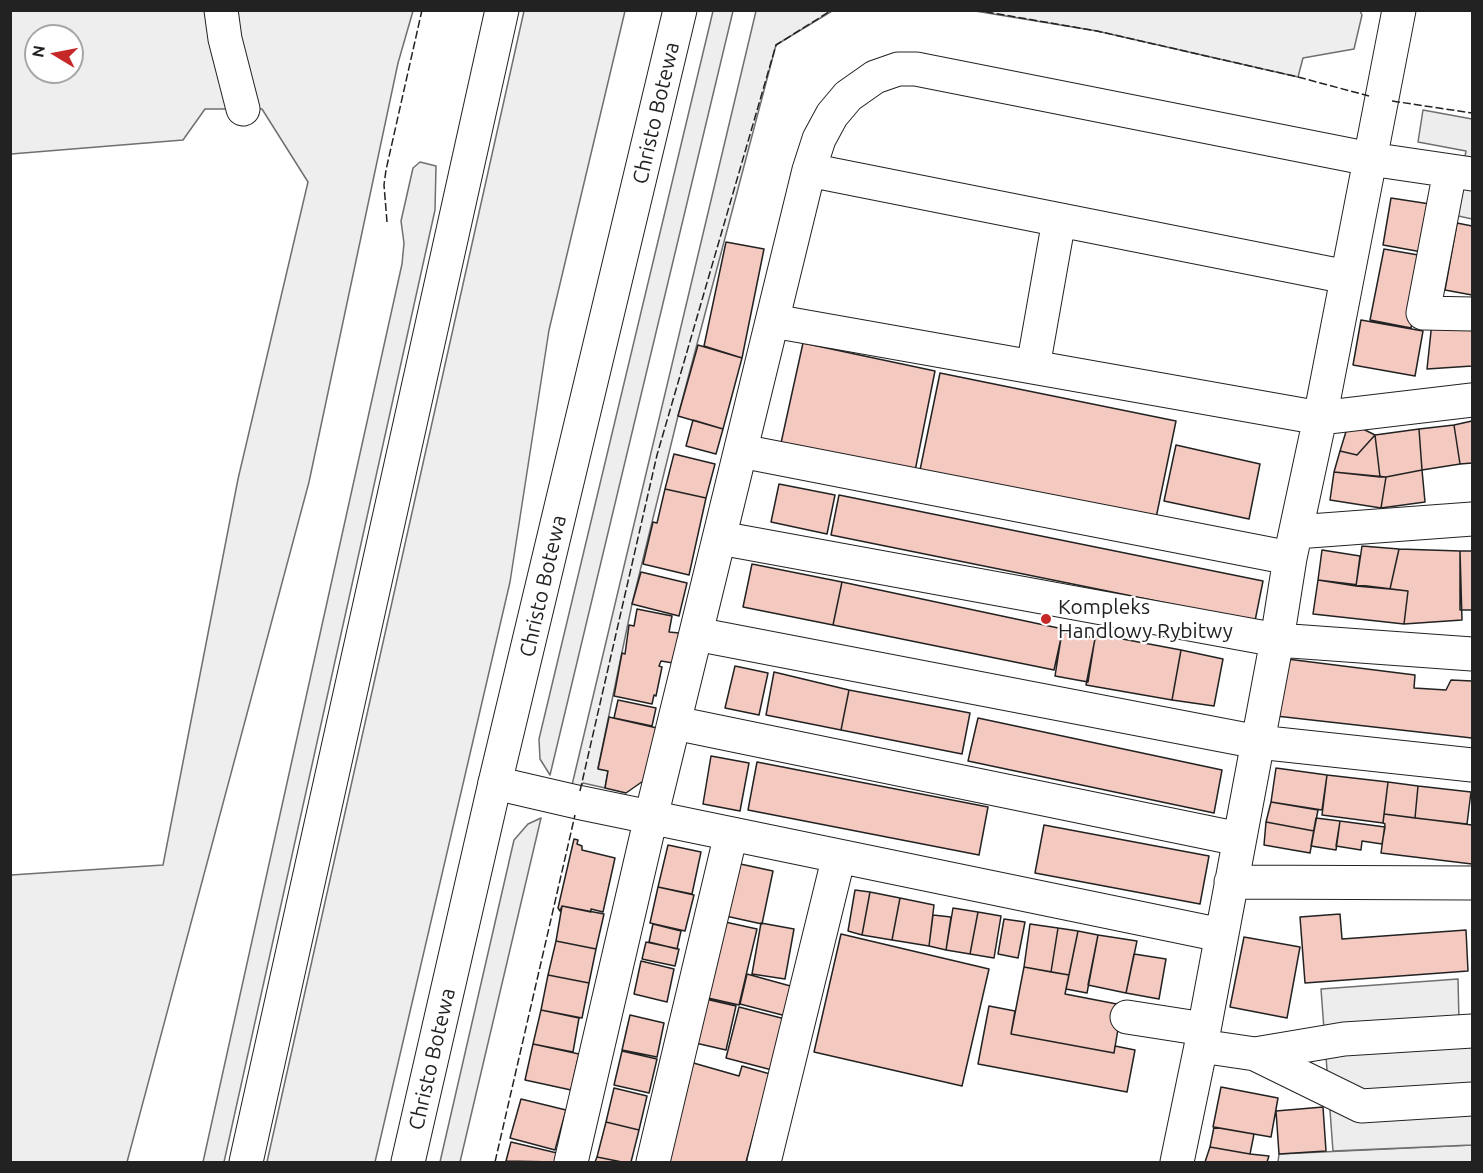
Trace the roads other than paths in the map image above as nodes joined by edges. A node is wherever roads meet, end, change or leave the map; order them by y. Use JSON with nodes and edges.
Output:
{"nodes":[{"id":1,"x":221,"y":10,"type":"edge"},
{"id":2,"x":502,"y":10,"type":"edge"},
{"id":3,"x":680,"y":10,"type":"edge"},
{"id":4,"x":1399,"y":10,"type":"edge"},
{"id":5,"x":243,"y":109,"type":"dead end"},
{"id":6,"x":1370,"y":159,"type":"junction"},
{"id":7,"x":809,"y":170,"type":"junction"},
{"id":8,"x":1462,"y":172,"type":"edge"},
{"id":9,"x":1059,"y":220,"type":"junction"},
{"id":10,"x":1347,"y":277,"type":"junction"},
{"id":11,"x":1473,"y":314,"type":"edge"},
{"id":12,"x":773,"y":321,"type":"junction"},
{"id":13,"x":1033,"y":367,"type":"junction"},
{"id":14,"x":1473,"y":400,"type":"edge"},
{"id":15,"x":1320,"y":418,"type":"junction"},
{"id":16,"x":741,"y":451,"type":"junction"},
{"id":17,"x":1473,"y":519,"type":"edge"},
{"id":18,"x":720,"y":538,"type":"junction"},
{"id":19,"x":1293,"y":545,"type":"junction"},
{"id":20,"x":696,"y":634,"type":"junction"},
{"id":21,"x":1277,"y":640,"type":"junction"},
{"id":22,"x":1473,"y":654,"type":"edge"},
{"id":23,"x":675,"y":723,"type":"junction"},
{"id":24,"x":1258,"y":742,"type":"junction"},
{"id":25,"x":1473,"y":765,"type":"edge"},
{"id":26,"x":495,"y":783,"type":"junction"},
{"id":27,"x":651,"y":817,"type":"junction"},
{"id":28,"x":732,"y":834,"type":"junction"},
{"id":29,"x":1239,"y":839,"type":"junction"},
{"id":30,"x":839,"y":856,"type":"junction"},
{"id":31,"x":1231,"y":882,"type":"junction"},
{"id":32,"x":1473,"y":883,"type":"edge"},
{"id":33,"x":1221,"y":935,"type":"junction"},
{"id":34,"x":1127,"y":1017,"type":"dead end"},
{"id":35,"x":1473,"y":1031,"type":"edge"},
{"id":36,"x":1203,"y":1037,"type":"junction"},
{"id":37,"x":1256,"y":1054,"type":"junction"},
{"id":38,"x":1473,"y":1100,"type":"edge"},
{"id":39,"x":246,"y":1162,"type":"edge"},
{"id":40,"x":408,"y":1162,"type":"edge"},
{"id":41,"x":571,"y":1162,"type":"edge"},
{"id":42,"x":653,"y":1162,"type":"edge"},
{"id":43,"x":764,"y":1162,"type":"edge"},
{"id":44,"x":1177,"y":1162,"type":"edge"}],
"edges":[{"from":1,"to":5,"type":"main road"},
{"from":2,"to":39,"type":"main road"},
{"from":3,"to":26,"type":"main road","name":"Christo Botewa"},
{"from":4,"to":6,"type":"main road"},
{"from":6,"to":7,"type":"main road"},
{"from":6,"to":8,"type":"main road"},
{"from":6,"to":10,"type":"main road"},
{"from":7,"to":9,"type":"main road"},
{"from":7,"to":12,"type":"main road"},
{"from":8,"to":11,"type":"main road"},
{"from":9,"to":10,"type":"main road"},
{"from":9,"to":13,"type":"main road"},
{"from":10,"to":15,"type":"main road"},
{"from":12,"to":13,"type":"main road"},
{"from":12,"to":16,"type":"main road"},
{"from":13,"to":15,"type":"main road"},
{"from":14,"to":15,"type":"main road"},
{"from":15,"to":19,"type":"main road"},
{"from":16,"to":18,"type":"main road"},
{"from":16,"to":19,"type":"main road"},
{"from":17,"to":19,"type":"main road"},
{"from":18,"to":20,"type":"main road"},
{"from":18,"to":21,"type":"main road"},
{"from":19,"to":21,"type":"main road"},
{"from":20,"to":23,"type":"main road"},
{"from":20,"to":24,"type":"main road"},
{"from":21,"to":22,"type":"main road"},
{"from":21,"to":24,"type":"main road"},
{"from":23,"to":27,"type":"main road"},
{"from":23,"to":29,"type":"main road"},
{"from":24,"to":25,"type":"main road"},
{"from":24,"to":29,"type":"main road"},
{"from":26,"to":27,"type":"main road"},
{"from":26,"to":40,"type":"main road","name":"Christo Botewa"},
{"from":27,"to":28,"type":"main road"},
{"from":27,"to":41,"type":"main road"},
{"from":28,"to":30,"type":"main road"},
{"from":28,"to":42,"type":"main road"},
{"from":29,"to":31,"type":"main road"},
{"from":30,"to":33,"type":"main road"},
{"from":30,"to":43,"type":"main road"},
{"from":31,"to":32,"type":"main road"},
{"from":31,"to":33,"type":"main road"},
{"from":33,"to":36,"type":"main road"},
{"from":34,"to":36,"type":"main road"},
{"from":35,"to":37,"type":"main road"},
{"from":36,"to":37,"type":"main road"},
{"from":36,"to":44,"type":"main road"},
{"from":37,"to":38,"type":"main road"}]}
